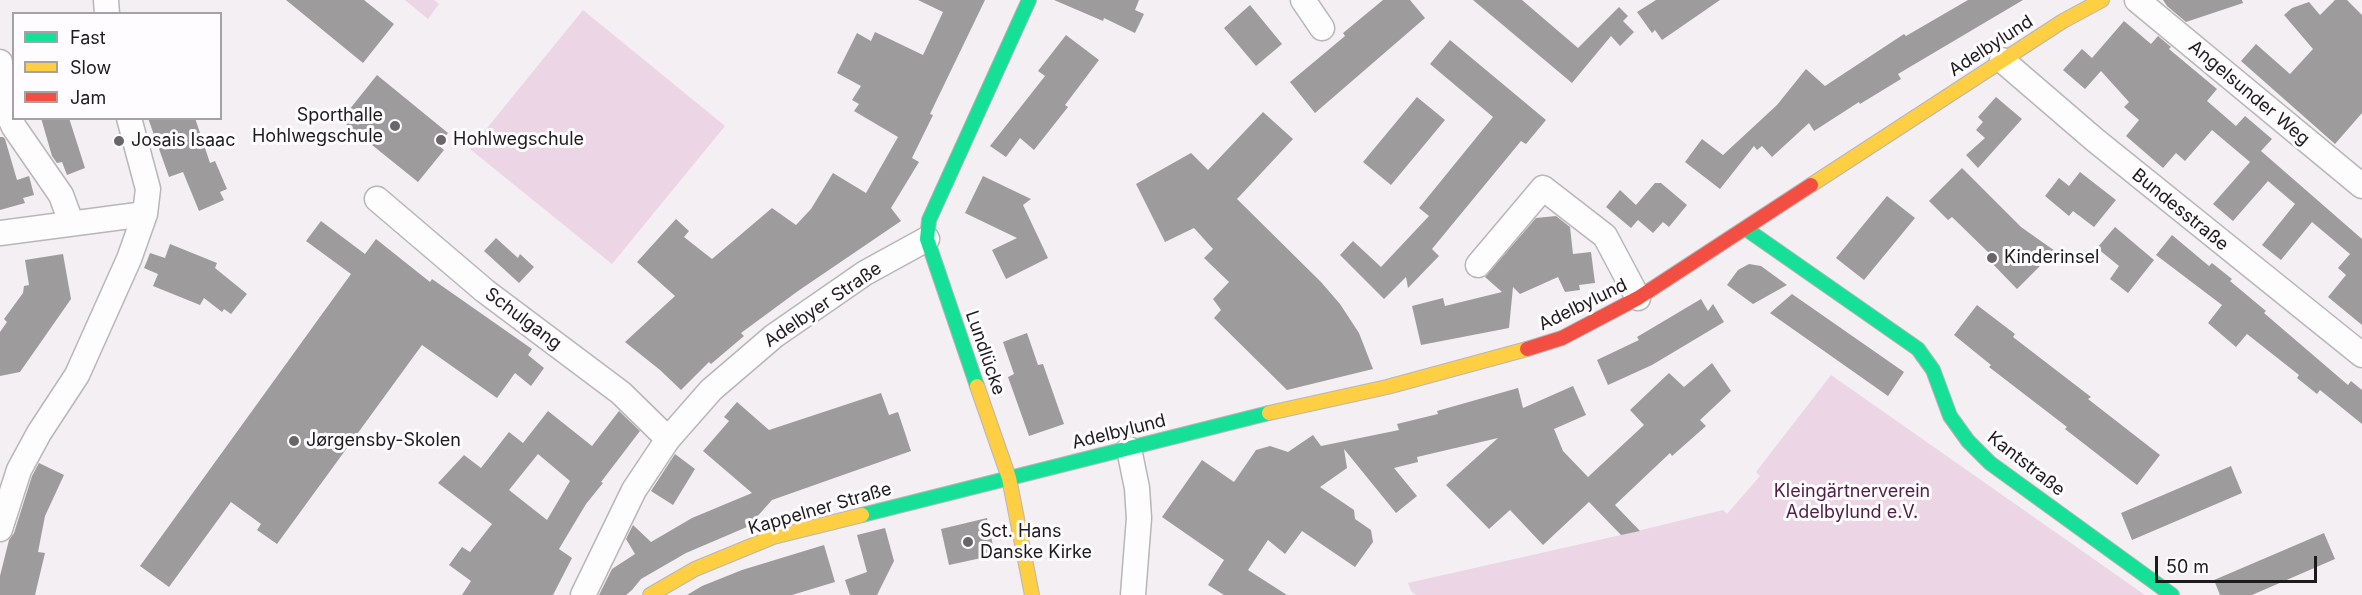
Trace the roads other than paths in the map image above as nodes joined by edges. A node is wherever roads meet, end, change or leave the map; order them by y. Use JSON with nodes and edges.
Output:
{"nodes":[{"id":1,"x":1029,"y":0,"type":"edge"},
{"id":2,"x":1303,"y":0,"type":"edge"},
{"id":3,"x":2102,"y":0,"type":"edge"},
{"id":4,"x":2137,"y":0,"type":"edge"},
{"id":5,"x":1322,"y":27,"type":"dead end"},
{"id":6,"x":2002,"y":60,"type":"junction"},
{"id":7,"x":0,"y":62,"type":"edge"},
{"id":8,"x":130,"y":120,"type":"edge"},
{"id":9,"x":2362,"y":186,"type":"edge"},
{"id":10,"x":376,"y":199,"type":"dead end"},
{"id":11,"x":146,"y":214,"type":"junction"},
{"id":12,"x":72,"y":222,"type":"junction"},
{"id":13,"x":1746,"y":229,"type":"junction"},
{"id":14,"x":0,"y":233,"type":"edge"},
{"id":15,"x":927,"y":239,"type":"junction"},
{"id":16,"x":1478,"y":265,"type":"dead end"},
{"id":17,"x":1638,"y":298,"type":"junction"},
{"id":18,"x":2362,"y":356,"type":"edge"},
{"id":19,"x":668,"y":439,"type":"junction"},
{"id":20,"x":1130,"y":448,"type":"junction"},
{"id":21,"x":1009,"y":478,"type":"junction"},
{"id":22,"x":0,"y":529,"type":"edge"},
{"id":23,"x":583,"y":595,"type":"edge"},
{"id":24,"x":650,"y":595,"type":"edge"},
{"id":25,"x":1032,"y":595,"type":"edge"},
{"id":26,"x":1133,"y":595,"type":"edge"},
{"id":27,"x":2172,"y":595,"type":"edge"}],
"edges":[{"from":1,"to":15,"type":"street"},
{"from":2,"to":5,"type":"street"},
{"from":3,"to":6,"type":"street","name":"Adelbylund"},
{"from":4,"to":9,"type":"street","name":"Angelsunder Weg"},
{"from":6,"to":13,"type":"street","name":"Adelbylund"},
{"from":6,"to":18,"type":"street","name":"Bundesstraße"},
{"from":7,"to":12,"type":"street"},
{"from":8,"to":11,"type":"street"},
{"from":10,"to":19,"type":"street","name":"Schulgang"},
{"from":11,"to":12,"type":"street"},
{"from":11,"to":22,"type":"street"},
{"from":12,"to":14,"type":"street"},
{"from":13,"to":17,"type":"street","name":"Adelbylund"},
{"from":13,"to":27,"type":"street","name":"Kantstraße"},
{"from":15,"to":19,"type":"street","name":"Adelbyer Straße"},
{"from":15,"to":21,"type":"street","name":"Lundlücke"},
{"from":16,"to":17,"type":"street"},
{"from":17,"to":20,"type":"street","name":"Adelbylund"},
{"from":19,"to":23,"type":"street","name":"Adelbyer Straße"},
{"from":20,"to":21,"type":"street","name":"Adelbylund"},
{"from":20,"to":26,"type":"street"},
{"from":21,"to":24,"type":"street","name":"Kappelner Straße"},
{"from":21,"to":25,"type":"street","name":"Lundlücke"}]}
